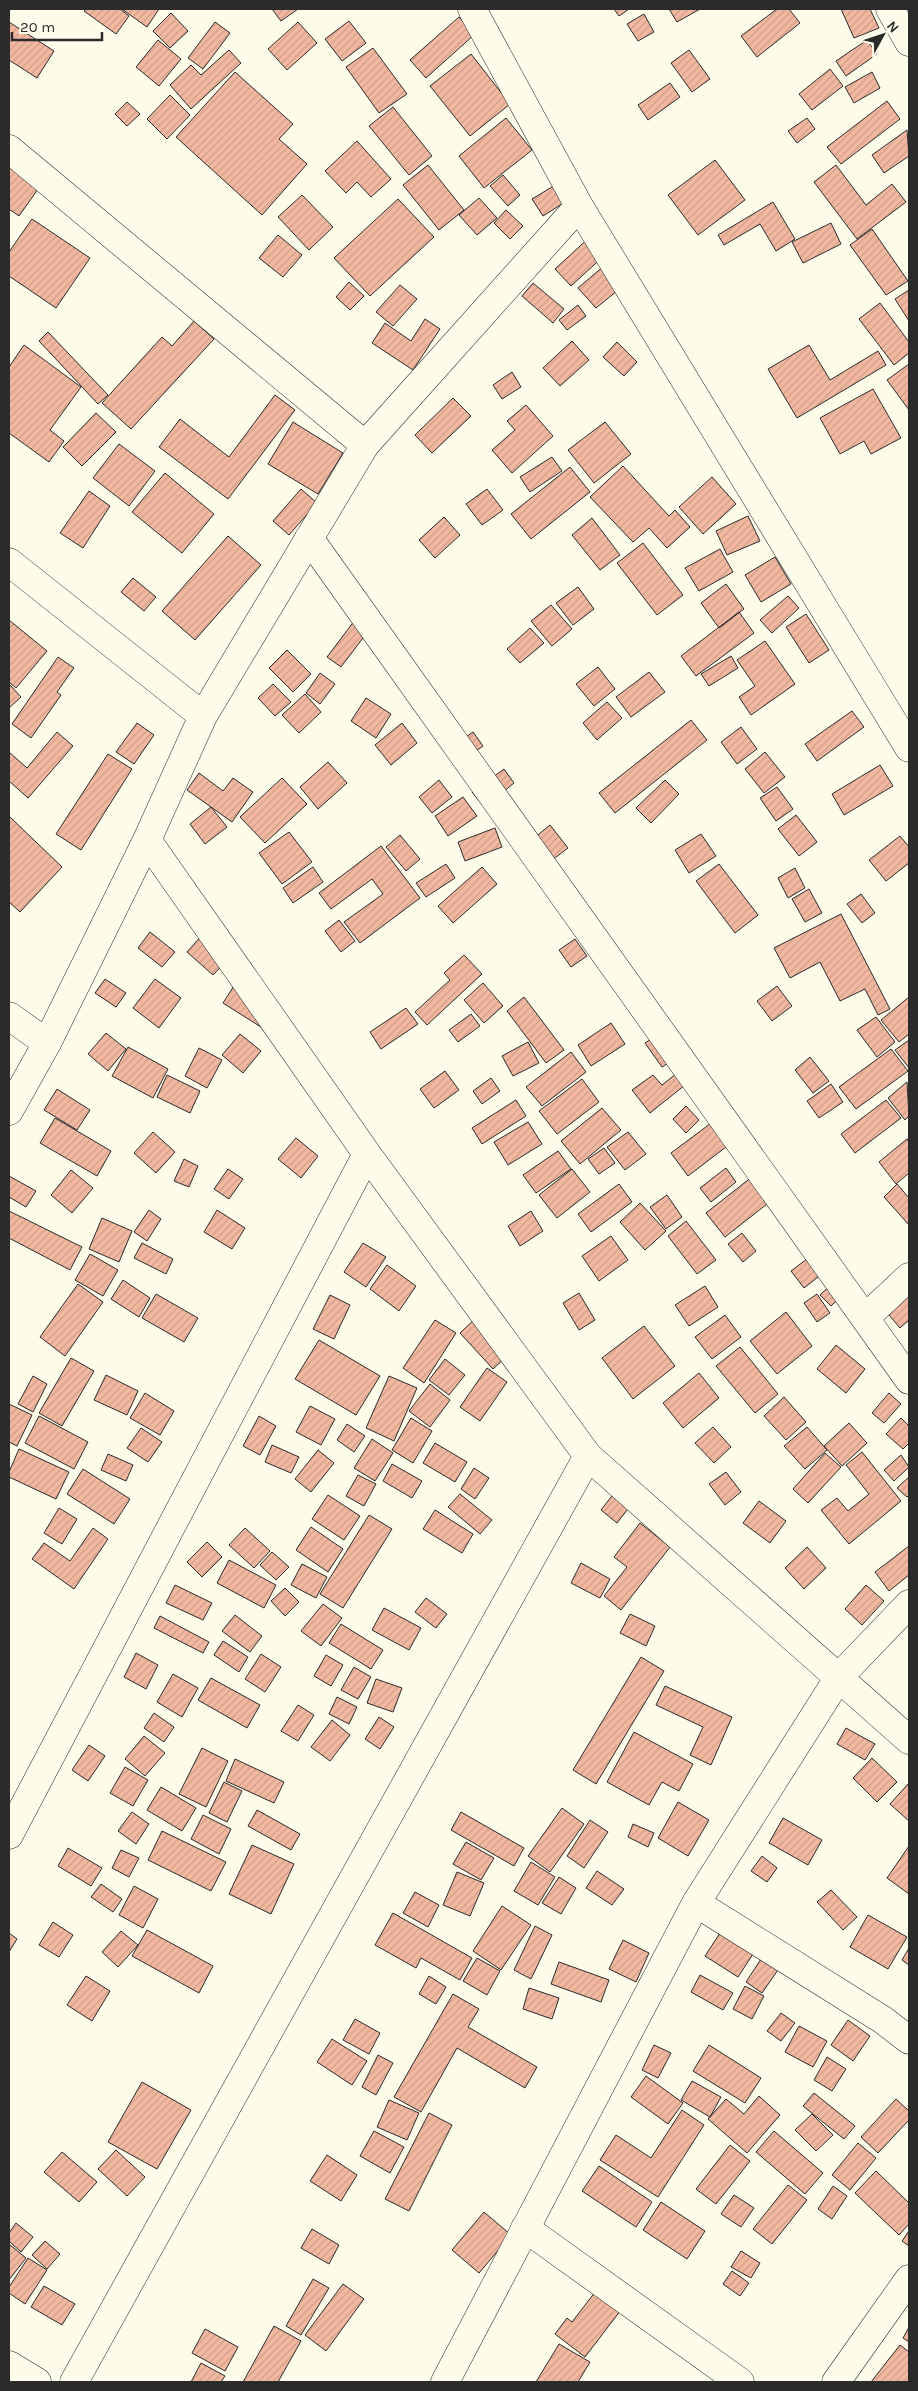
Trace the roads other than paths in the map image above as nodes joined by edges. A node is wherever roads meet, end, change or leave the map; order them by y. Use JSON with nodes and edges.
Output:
{"nodes":[{"id":1,"x":472,"y":9,"type":"edge"},
{"id":2,"x":890,"y":9,"type":"edge"},
{"id":3,"x":909,"y":42,"type":"edge"},
{"id":4,"x":9,"y":149,"type":"edge"},
{"id":5,"x":579,"y":206,"type":"junction"},
{"id":6,"x":365,"y":445,"type":"junction"},
{"id":7,"x":309,"y":538,"type":"junction"},
{"id":8,"x":9,"y":562,"type":"edge"},
{"id":9,"x":203,"y":716,"type":"junction"},
{"id":10,"x":909,"y":748,"type":"edge"},
{"id":11,"x":147,"y":840,"type":"junction"},
{"id":12,"x":9,"y":1016,"type":"edge"},
{"id":13,"x":48,"y":1043,"type":"junction"},
{"id":14,"x":9,"y":1111,"type":"edge"},
{"id":15,"x":367,"y":1154,"type":"junction"},
{"id":16,"x":909,"y":1278,"type":"edge"},
{"id":17,"x":865,"y":1318,"type":"junction"},
{"id":18,"x":909,"y":1380,"type":"edge"},
{"id":19,"x":588,"y":1456,"type":"junction"},
{"id":20,"x":909,"y":1604,"type":"edge"},
{"id":21,"x":839,"y":1677,"type":"junction"},
{"id":22,"x":909,"y":1740,"type":"edge"},
{"id":23,"x":9,"y":1835,"type":"edge"},
{"id":24,"x":696,"y":1903,"type":"junction"},
{"id":25,"x":909,"y":2040,"type":"edge"},
{"id":26,"x":525,"y":2228,"type":"junction"},
{"id":27,"x":909,"y":2279,"type":"edge"},
{"id":28,"x":74,"y":2382,"type":"edge"},
{"id":29,"x":445,"y":2382,"type":"edge"},
{"id":30,"x":740,"y":2382,"type":"edge"},
{"id":31,"x":836,"y":2382,"type":"edge"}],
"edges":[{"from":1,"to":5,"type":"street"},
{"from":2,"to":3,"type":"street"},
{"from":4,"to":6,"type":"street"},
{"from":5,"to":6,"type":"street"},
{"from":5,"to":10,"type":"street"},
{"from":6,"to":7,"type":"street"},
{"from":7,"to":9,"type":"street"},
{"from":7,"to":17,"type":"street"},
{"from":8,"to":9,"type":"street"},
{"from":9,"to":11,"type":"street"},
{"from":11,"to":13,"type":"street"},
{"from":11,"to":15,"type":"street"},
{"from":12,"to":13,"type":"street"},
{"from":13,"to":14,"type":"street"},
{"from":15,"to":19,"type":"street"},
{"from":15,"to":23,"type":"street"},
{"from":16,"to":17,"type":"street"},
{"from":17,"to":18,"type":"street"},
{"from":19,"to":21,"type":"street"},
{"from":19,"to":28,"type":"street"},
{"from":20,"to":21,"type":"street"},
{"from":21,"to":22,"type":"street"},
{"from":21,"to":24,"type":"street"},
{"from":24,"to":25,"type":"street"},
{"from":24,"to":26,"type":"street"},
{"from":26,"to":29,"type":"street"},
{"from":26,"to":30,"type":"street"},
{"from":27,"to":31,"type":"street"}]}
